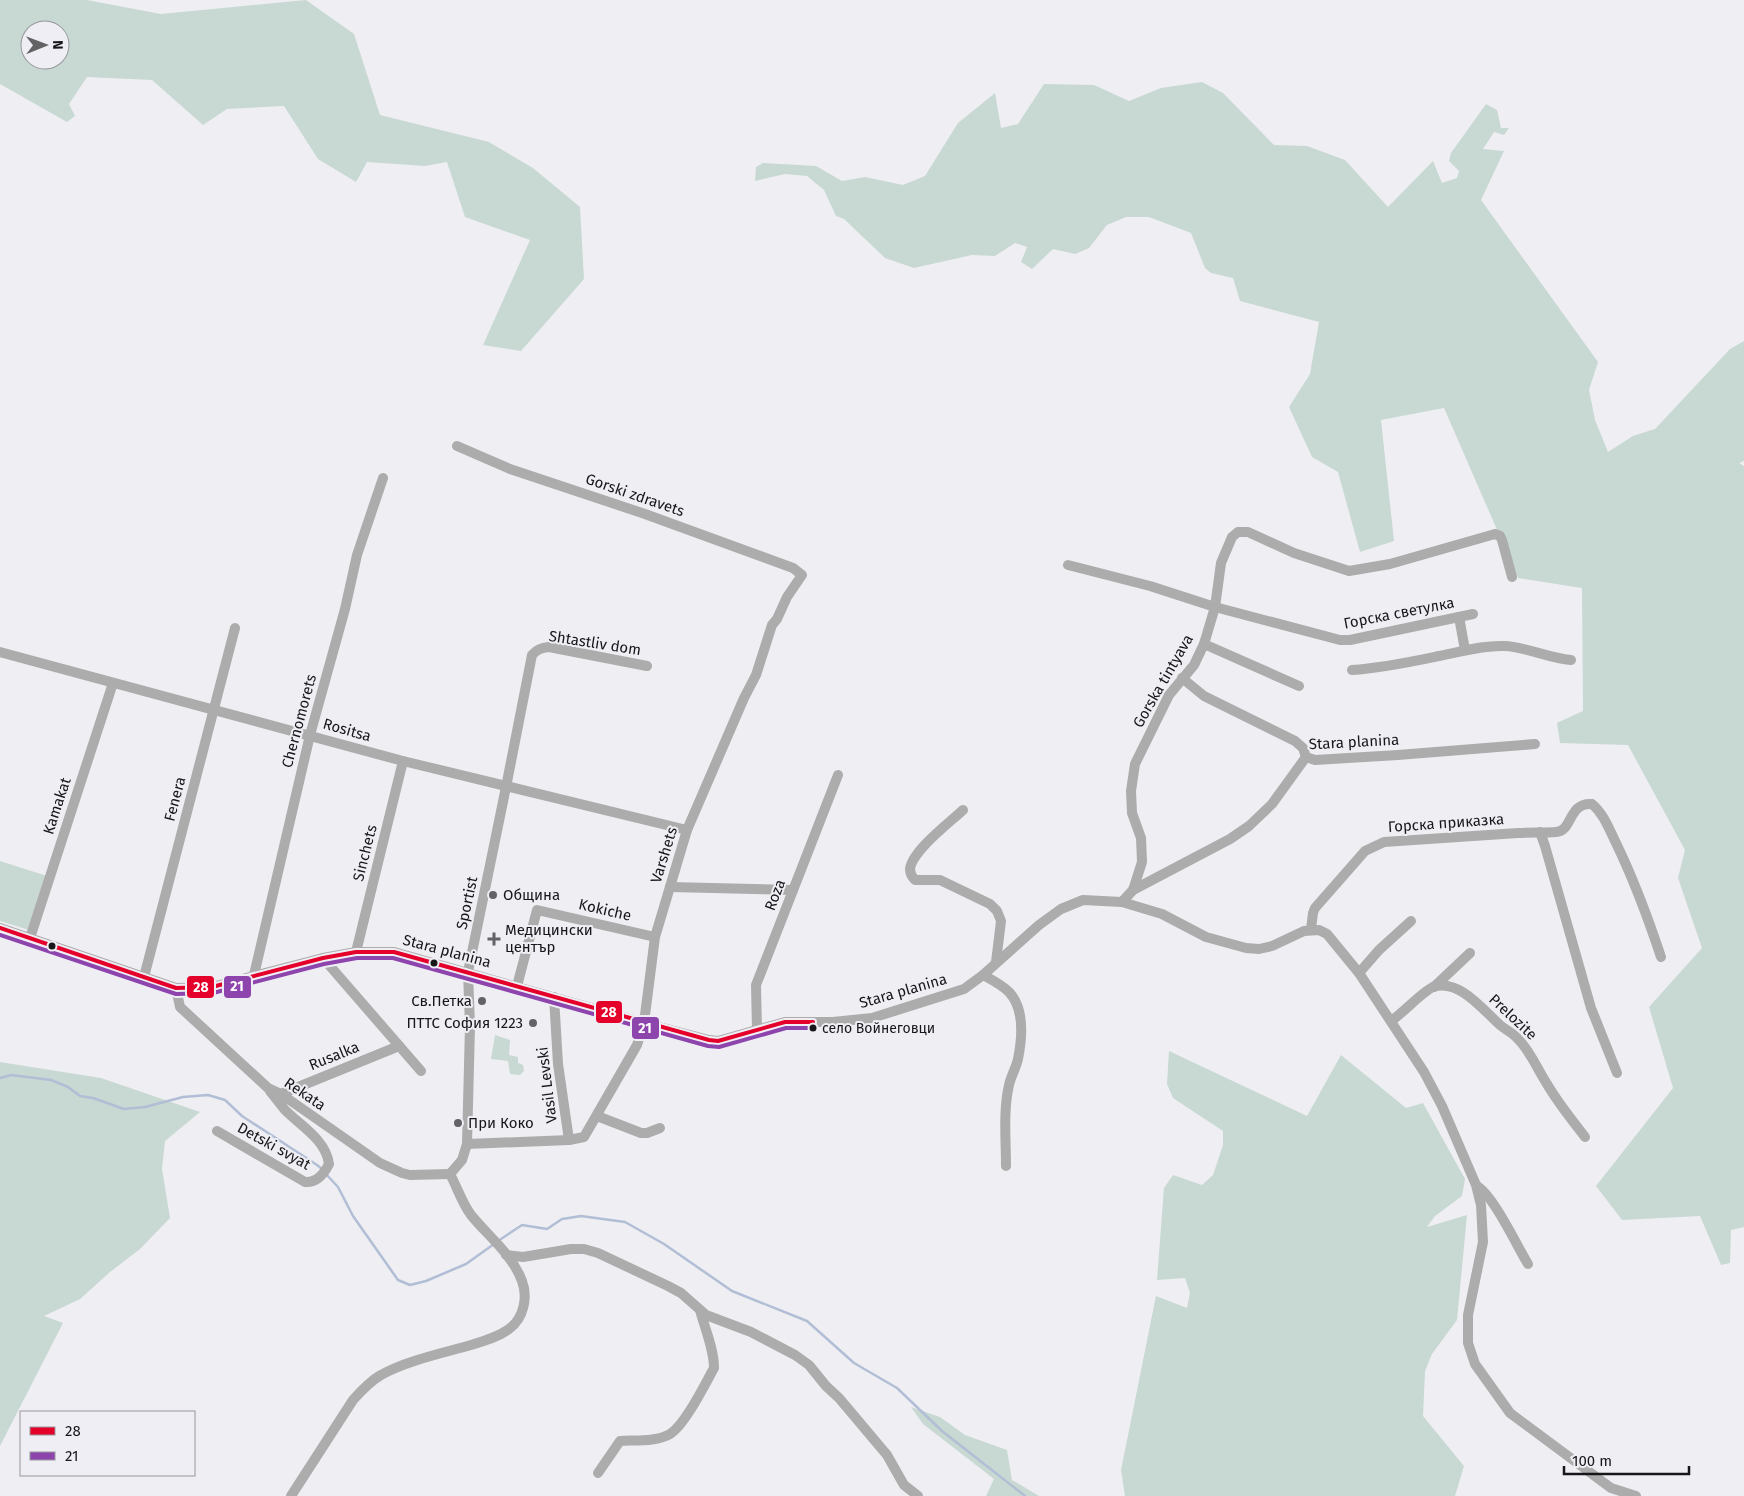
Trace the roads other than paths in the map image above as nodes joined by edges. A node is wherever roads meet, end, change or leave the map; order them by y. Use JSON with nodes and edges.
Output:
{"nodes":[{"id":1,"x":457,"y":446,"type":"dead end"},
{"id":2,"x":383,"y":478,"type":"dead end"},
{"id":3,"x":1068,"y":565,"type":"dead end"},
{"id":4,"x":802,"y":575,"type":"joint"},
{"id":5,"x":1512,"y":578,"type":"dead end"},
{"id":6,"x":1215,"y":607,"type":"junction"},
{"id":7,"x":1473,"y":614,"type":"dead end"},
{"id":8,"x":1458,"y":617,"type":"junction"},
{"id":9,"x":236,"y":628,"type":"dead end"},
{"id":10,"x":1204,"y":644,"type":"junction"},
{"id":11,"x":538,"y":649,"type":"joint"},
{"id":12,"x":1465,"y":650,"type":"junction"},
{"id":13,"x":0,"y":652,"type":"edge"},
{"id":14,"x":1571,"y":660,"type":"dead end"},
{"id":15,"x":647,"y":666,"type":"dead end"},
{"id":16,"x":1352,"y":670,"type":"dead end"},
{"id":17,"x":1182,"y":678,"type":"junction"},
{"id":18,"x":113,"y":683,"type":"junction"},
{"id":19,"x":1299,"y":686,"type":"dead end"},
{"id":20,"x":213,"y":711,"type":"junction"},
{"id":21,"x":310,"y":735,"type":"junction"},
{"id":22,"x":1535,"y":744,"type":"dead end"},
{"id":23,"x":1306,"y":757,"type":"junction"},
{"id":24,"x":403,"y":761,"type":"junction"},
{"id":25,"x":838,"y":775,"type":"dead end"},
{"id":26,"x":506,"y":787,"type":"junction"},
{"id":27,"x":963,"y":810,"type":"dead end"},
{"id":28,"x":687,"y":830,"type":"junction"},
{"id":29,"x":1540,"y":832,"type":"junction"},
{"id":30,"x":670,"y":887,"type":"junction"},
{"id":31,"x":793,"y":890,"type":"junction"},
{"id":32,"x":1133,"y":890,"type":"junction"},
{"id":33,"x":1122,"y":902,"type":"junction"},
{"id":34,"x":1411,"y":921,"type":"dead end"},
{"id":35,"x":0,"y":928,"type":"edge"},
{"id":36,"x":1312,"y":929,"type":"junction"},
{"id":37,"x":655,"y":937,"type":"junction"},
{"id":38,"x":30,"y":938,"type":"junction"},
{"id":39,"x":356,"y":952,"type":"junction"},
{"id":40,"x":1470,"y":953,"type":"dead end"},
{"id":41,"x":1661,"y":957,"type":"dead end"},
{"id":42,"x":323,"y":958,"type":"junction"},
{"id":43,"x":996,"y":962,"type":"junction"},
{"id":44,"x":468,"y":972,"type":"junction"},
{"id":45,"x":1359,"y":973,"type":"junction"},
{"id":46,"x":254,"y":975,"type":"junction"},
{"id":47,"x":983,"y":975,"type":"junction"},
{"id":48,"x":144,"y":977,"type":"junction"},
{"id":49,"x":517,"y":986,"type":"junction"},
{"id":50,"x":1434,"y":987,"type":"junction"},
{"id":51,"x":176,"y":988,"type":"junction"},
{"id":52,"x":554,"y":997,"type":"junction"},
{"id":53,"x":1392,"y":1021,"type":"junction"},
{"id":54,"x":644,"y":1023,"type":"junction"},
{"id":55,"x":757,"y":1030,"type":"junction"},
{"id":56,"x":399,"y":1046,"type":"junction"},
{"id":57,"x":421,"y":1071,"type":"dead end"},
{"id":58,"x":1617,"y":1073,"type":"dead end"},
{"id":59,"x":268,"y":1088,"type":"junction"},
{"id":60,"x":281,"y":1094,"type":"junction"},
{"id":61,"x":597,"y":1116,"type":"junction"},
{"id":62,"x":660,"y":1128,"type":"dead end"},
{"id":63,"x":217,"y":1131,"type":"dead end"},
{"id":64,"x":1585,"y":1137,"type":"dead end"},
{"id":65,"x":568,"y":1140,"type":"junction"},
{"id":66,"x":467,"y":1144,"type":"junction"},
{"id":67,"x":1006,"y":1166,"type":"dead end"},
{"id":68,"x":450,"y":1174,"type":"junction"},
{"id":69,"x":1476,"y":1185,"type":"junction"},
{"id":70,"x":506,"y":1255,"type":"junction"},
{"id":71,"x":1528,"y":1264,"type":"dead end"},
{"id":72,"x":700,"y":1310,"type":"junction"},
{"id":73,"x":598,"y":1473,"type":"dead end"},
{"id":74,"x":292,"y":1496,"type":"edge"},
{"id":75,"x":918,"y":1496,"type":"edge"},
{"id":76,"x":1636,"y":1496,"type":"edge"}],
"edges":[{"from":1,"to":4,"type":"street","name":"Gorski zdravets"},
{"from":2,"to":21,"type":"street","name":"Chernomorets"},
{"from":3,"to":6,"type":"street","name":"Горска светулка"},
{"from":4,"to":28,"type":"street","name":"Varshets"},
{"from":5,"to":6,"type":"street","name":"Gorska tintyava"},
{"from":6,"to":8,"type":"street","name":"Горска светулка"},
{"from":6,"to":10,"type":"street","name":"Gorska tintyava"},
{"from":7,"to":8,"type":"street","name":"Горска светулка"},
{"from":8,"to":12,"type":"street"},
{"from":9,"to":20,"type":"street","name":"Fenera"},
{"from":10,"to":17,"type":"street","name":"Gorska tintyava"},
{"from":10,"to":19,"type":"street"},
{"from":11,"to":15,"type":"street","name":"Shtastliv dom"},
{"from":11,"to":26,"type":"street","name":"Sportist"},
{"from":12,"to":14,"type":"street"},
{"from":12,"to":16,"type":"street"},
{"from":13,"to":18,"type":"street","name":"Rositsa"},
{"from":17,"to":23,"type":"street"},
{"from":17,"to":32,"type":"street","name":"Gorska tintyava"},
{"from":18,"to":20,"type":"street","name":"Rositsa"},
{"from":18,"to":38,"type":"street","name":"Kamakat"},
{"from":20,"to":21,"type":"street","name":"Rositsa"},
{"from":20,"to":48,"type":"street","name":"Fenera"},
{"from":21,"to":24,"type":"street","name":"Rositsa"},
{"from":21,"to":46,"type":"street","name":"Chernomorets"},
{"from":22,"to":23,"type":"street","name":"Stara planina"},
{"from":23,"to":32,"type":"street","name":"Stara planina"},
{"from":24,"to":26,"type":"street","name":"Rositsa"},
{"from":24,"to":39,"type":"street","name":"Sinchets"},
{"from":25,"to":31,"type":"street","name":"Roza"},
{"from":26,"to":28,"type":"street","name":"Rositsa"},
{"from":26,"to":44,"type":"street","name":"Sportist"},
{"from":27,"to":43,"type":"street"},
{"from":28,"to":30,"type":"street","name":"Varshets"},
{"from":29,"to":36,"type":"street","name":"Горска приказка"},
{"from":29,"to":41,"type":"street","name":"Горска приказка"},
{"from":29,"to":58,"type":"street"},
{"from":30,"to":31,"type":"street"},
{"from":30,"to":37,"type":"street","name":"Varshets"},
{"from":31,"to":55,"type":"street","name":"Roza"},
{"from":32,"to":33,"type":"street","name":"Gorska tintyava"},
{"from":33,"to":36,"type":"street","name":"Stara planina"},
{"from":33,"to":43,"type":"street","name":"Stara planina"},
{"from":34,"to":45,"type":"street"},
{"from":35,"to":38,"type":"street","name":"Stara planina"},
{"from":36,"to":45,"type":"street"},
{"from":37,"to":49,"type":"street","name":"Kokiche"},
{"from":37,"to":54,"type":"street","name":"Varshets"},
{"from":38,"to":48,"type":"street","name":"Stara planina"},
{"from":39,"to":42,"type":"street","name":"Stara planina"},
{"from":39,"to":44,"type":"street","name":"Stara planina"},
{"from":40,"to":50,"type":"street"},
{"from":42,"to":46,"type":"street","name":"Stara planina"},
{"from":42,"to":56,"type":"street"},
{"from":43,"to":47,"type":"street","name":"Stara planina"},
{"from":44,"to":49,"type":"street","name":"Stara planina"},
{"from":44,"to":66,"type":"street","name":"Sportist"},
{"from":45,"to":53,"type":"street"},
{"from":46,"to":51,"type":"street","name":"Stara planina"},
{"from":47,"to":55,"type":"street","name":"Stara planina"},
{"from":47,"to":67,"type":"street"},
{"from":48,"to":51,"type":"street","name":"Stara planina"},
{"from":49,"to":52,"type":"street","name":"Stara planina"},
{"from":50,"to":53,"type":"street"},
{"from":50,"to":64,"type":"street","name":"Prelozite"},
{"from":51,"to":59,"type":"street","name":"Rekata"},
{"from":52,"to":54,"type":"street","name":"Stara planina"},
{"from":52,"to":65,"type":"street","name":"Vasil Levski"},
{"from":53,"to":69,"type":"street"},
{"from":54,"to":55,"type":"street","name":"Stara planina"},
{"from":54,"to":61,"type":"street","name":"Varshets"},
{"from":56,"to":57,"type":"street"},
{"from":56,"to":60,"type":"street","name":"Rusalka"},
{"from":59,"to":60,"type":"street","name":"Rekata"},
{"from":59,"to":63,"type":"street","name":"Detski svyat"},
{"from":60,"to":68,"type":"street","name":"Rekata"},
{"from":61,"to":62,"type":"street"},
{"from":61,"to":65,"type":"street","name":"Varshets"},
{"from":65,"to":66,"type":"street"},
{"from":66,"to":68,"type":"street","name":"Sportist"},
{"from":68,"to":70,"type":"street"},
{"from":69,"to":71,"type":"street"},
{"from":69,"to":76,"type":"street"},
{"from":70,"to":72,"type":"street"},
{"from":70,"to":74,"type":"street"},
{"from":72,"to":73,"type":"street"},
{"from":72,"to":75,"type":"street"}]}
